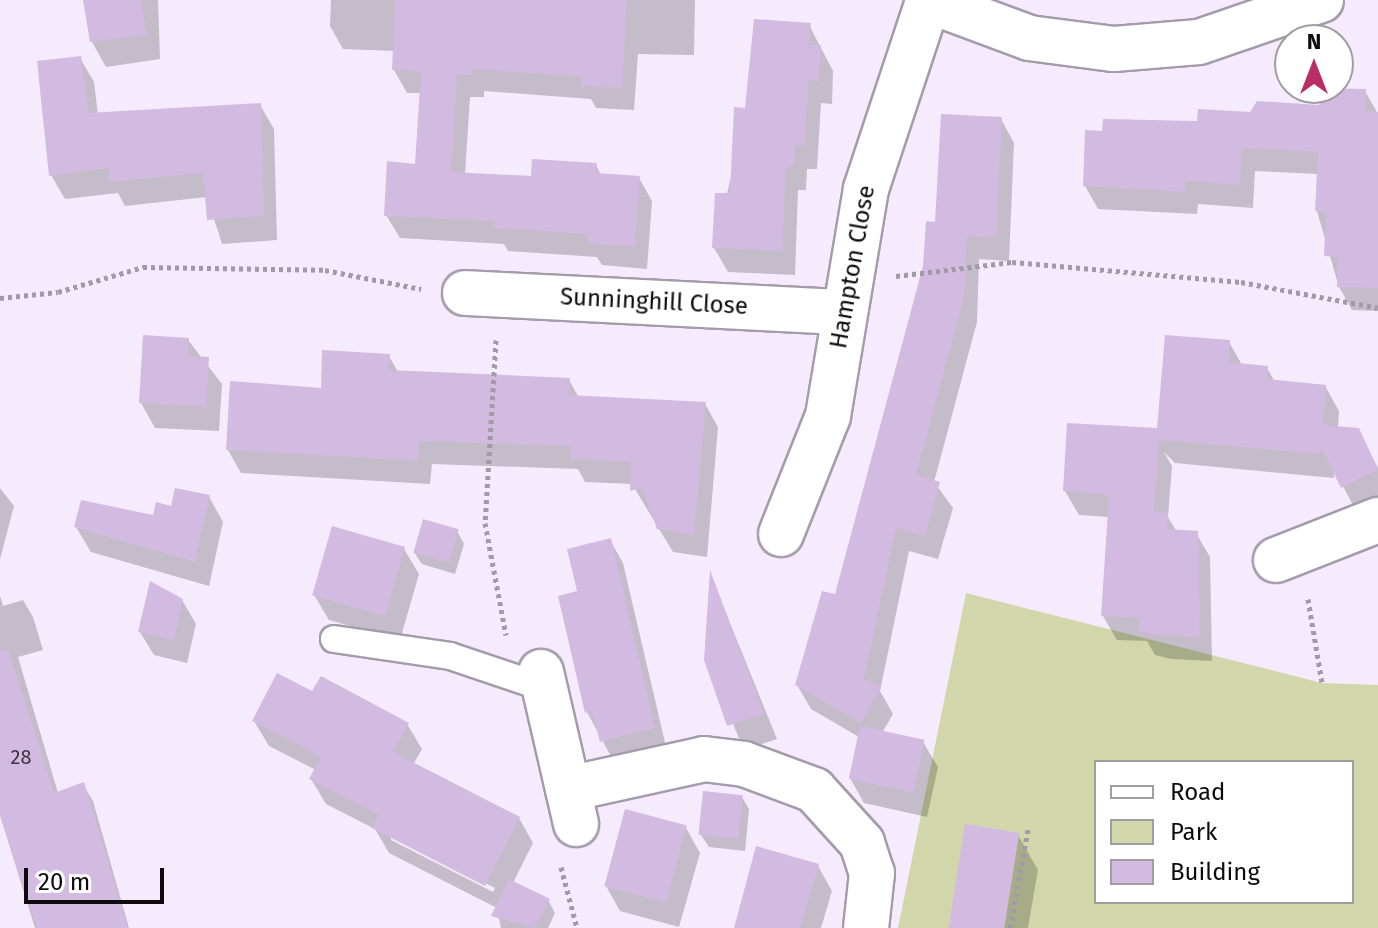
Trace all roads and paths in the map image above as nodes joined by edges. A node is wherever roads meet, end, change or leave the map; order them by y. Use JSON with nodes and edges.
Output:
{"nodes":[{"id":1,"x":928,"y":0,"type":"edge"},
{"id":2,"x":1321,"y":0,"type":"edge"},
{"id":3,"x":846,"y":293,"type":"junction"},
{"id":4,"x":482,"y":294,"type":"junction"},
{"id":5,"x":0,"y":298,"type":"edge"},
{"id":6,"x":1378,"y":308,"type":"edge"},
{"id":7,"x":1378,"y":520,"type":"edge"},
{"id":8,"x":781,"y":534,"type":"dead end"},
{"id":9,"x":1276,"y":560,"type":"joint"},
{"id":10,"x":334,"y":639,"type":"dead end"},
{"id":11,"x":543,"y":680,"type":"junction"},
{"id":12,"x":1322,"y":683,"type":"dead end"},
{"id":13,"x":1028,"y":830,"type":"dead end"},
{"id":14,"x":866,"y":928,"type":"edge"},
{"id":15,"x":1010,"y":928,"type":"edge"}],
"edges":[{"from":1,"to":2,"type":"street"},
{"from":1,"to":3,"type":"street","name":"Hampton Close"},
{"from":3,"to":4,"type":"street","name":"Sunninghill Close"},
{"from":3,"to":6,"type":"path"},
{"from":3,"to":8,"type":"street","name":"Hampton Close"},
{"from":4,"to":5,"type":"path"},
{"from":4,"to":11,"type":"path"},
{"from":7,"to":9,"type":"street"},
{"from":9,"to":12,"type":"path"},
{"from":10,"to":11,"type":"lane"},
{"from":11,"to":14,"type":"street"},
{"from":13,"to":15,"type":"path"}]}
